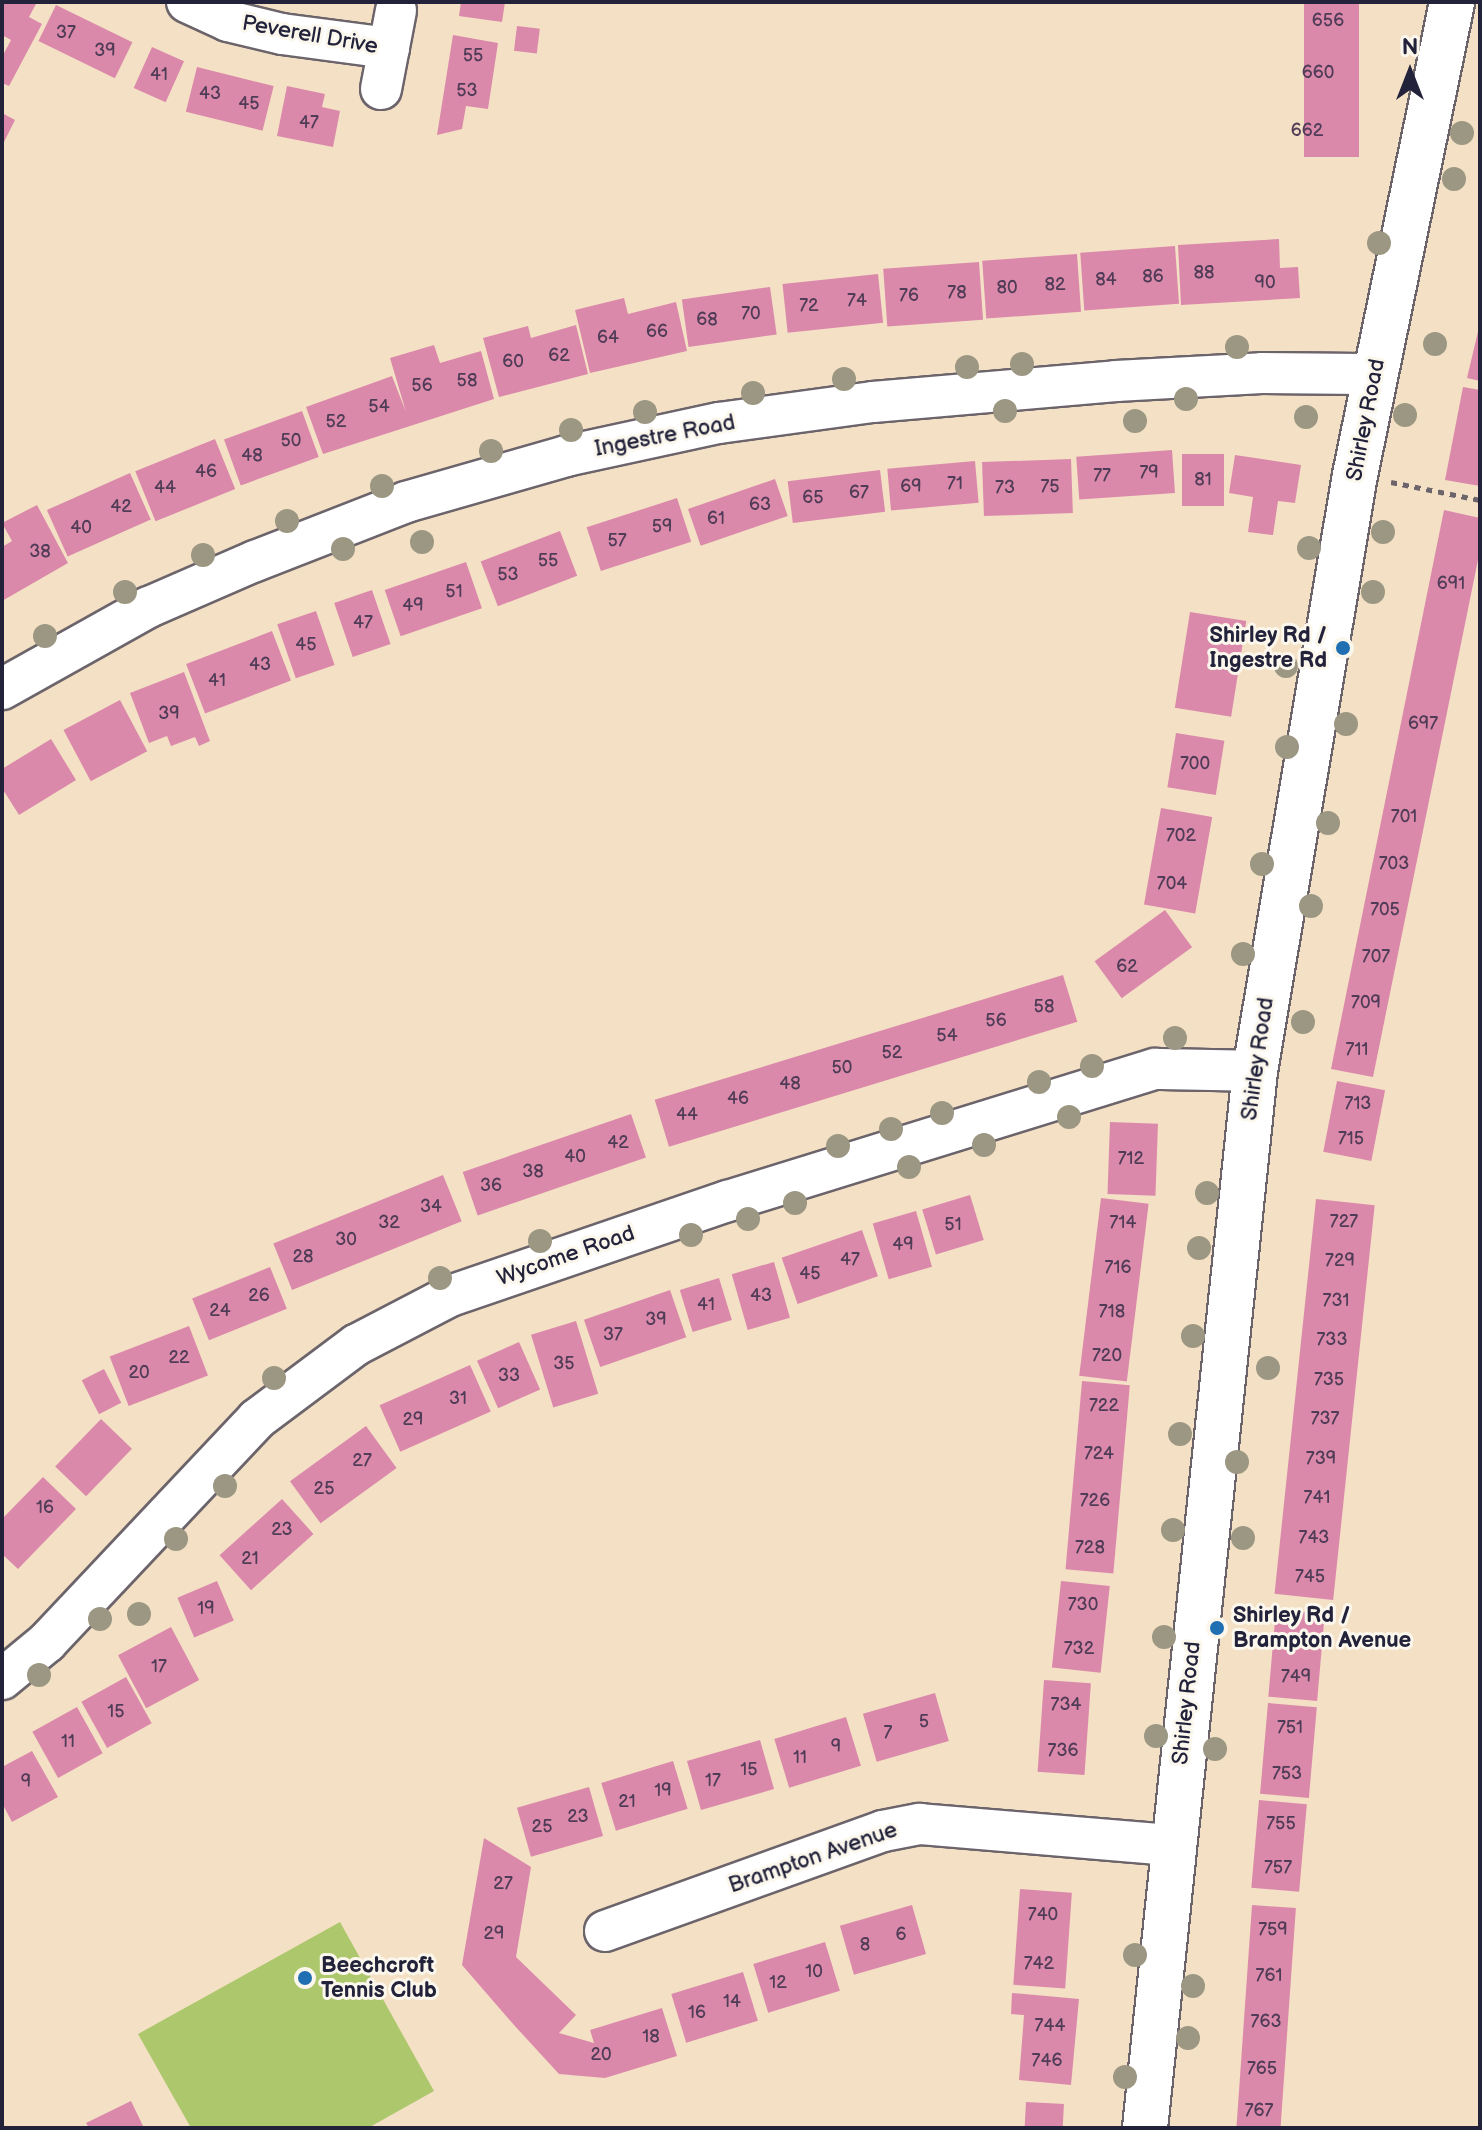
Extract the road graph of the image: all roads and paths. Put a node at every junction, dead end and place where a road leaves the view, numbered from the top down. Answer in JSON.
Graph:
{"nodes":[{"id":1,"x":187,"y":2,"type":"edge"},
{"id":2,"x":1452,"y":2,"type":"edge"},
{"id":3,"x":381,"y":89,"type":"dead end"},
{"id":4,"x":1375,"y":374,"type":"junction"},
{"id":5,"x":1355,"y":475,"type":"junction"},
{"id":6,"x":1480,"y":500,"type":"edge"},
{"id":7,"x":2,"y":689,"type":"edge"},
{"id":8,"x":1255,"y":1071,"type":"junction"},
{"id":9,"x":2,"y":1679,"type":"edge"},
{"id":10,"x":1171,"y":1845,"type":"junction"},
{"id":11,"x":605,"y":1931,"type":"dead end"},
{"id":12,"x":1145,"y":2128,"type":"edge"}],
"edges":[{"from":1,"to":3,"type":"street","name":"Peverell Drive"},
{"from":2,"to":4,"type":"street","name":"Shirley Road"},
{"from":4,"to":5,"type":"street","name":"Shirley Road"},
{"from":4,"to":7,"type":"street","name":"Ingestre Road"},
{"from":5,"to":6,"type":"path"},
{"from":5,"to":8,"type":"street","name":"Shirley Road"},
{"from":8,"to":9,"type":"street","name":"Wycome Road"},
{"from":8,"to":10,"type":"street","name":"Shirley Road"},
{"from":10,"to":11,"type":"street","name":"Brampton Avenue"},
{"from":10,"to":12,"type":"street","name":"Shirley Road"}]}
